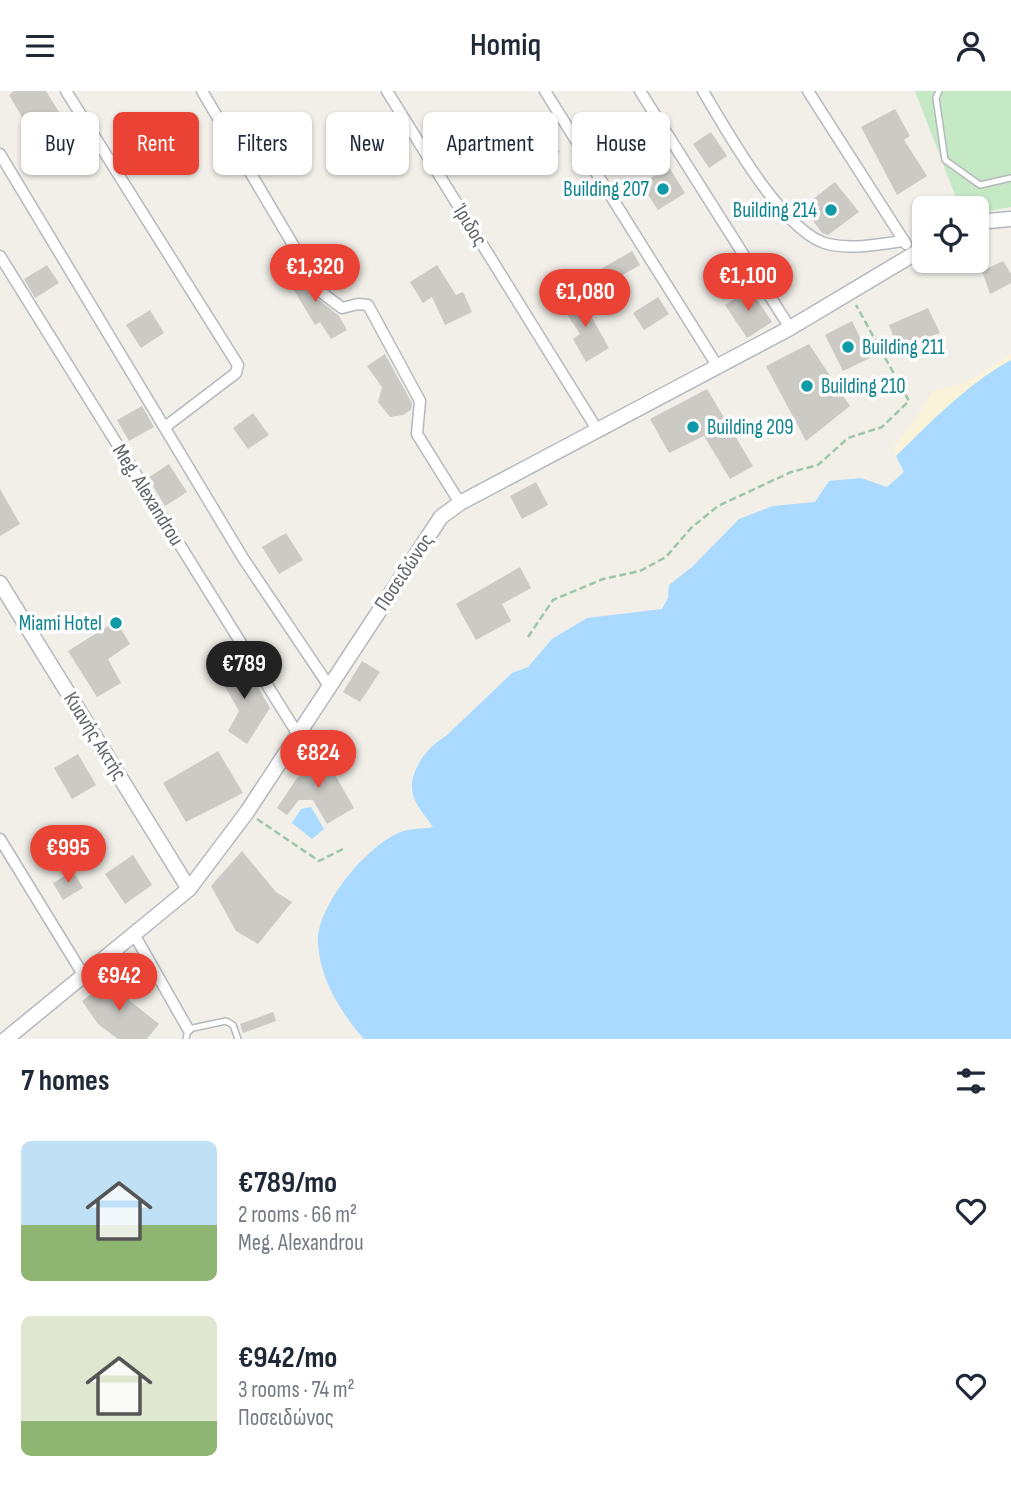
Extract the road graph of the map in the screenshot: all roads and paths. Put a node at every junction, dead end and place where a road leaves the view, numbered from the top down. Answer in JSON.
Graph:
{"nodes":[{"id":1,"x":66,"y":91,"type":"edge"},
{"id":2,"x":202,"y":91,"type":"edge"},
{"id":3,"x":387,"y":91,"type":"edge"},
{"id":4,"x":545,"y":91,"type":"edge"},
{"id":5,"x":640,"y":91,"type":"edge"},
{"id":6,"x":703,"y":91,"type":"edge"},
{"id":7,"x":808,"y":91,"type":"edge"},
{"id":8,"x":939,"y":91,"type":"edge"},
{"id":9,"x":0,"y":155,"type":"edge"},
{"id":10,"x":1011,"y":178,"type":"edge"},
{"id":11,"x":1011,"y":219,"type":"edge"},
{"id":12,"x":989,"y":221,"type":"edge"},
{"id":13,"x":904,"y":241,"type":"junction"},
{"id":14,"x":912,"y":247,"type":"edge"},
{"id":15,"x":0,"y":255,"type":"edge"},
{"id":16,"x":912,"y":256,"type":"edge"},
{"id":17,"x":849,"y":293,"type":"junction"},
{"id":18,"x":790,"y":328,"type":"junction"},
{"id":19,"x":718,"y":367,"type":"junction"},
{"id":20,"x":165,"y":427,"type":"junction"},
{"id":21,"x":598,"y":431,"type":"junction"},
{"id":22,"x":460,"y":503,"type":"junction"},
{"id":23,"x":0,"y":583,"type":"edge"},
{"id":24,"x":528,"y":637,"type":"dead end"},
{"id":25,"x":329,"y":686,"type":"junction"},
{"id":26,"x":297,"y":733,"type":"junction"},
{"id":27,"x":247,"y":812,"type":"junction"},
{"id":28,"x":0,"y":839,"type":"edge"},
{"id":29,"x":343,"y":849,"type":"dead end"},
{"id":30,"x":189,"y":889,"type":"junction"},
{"id":31,"x":135,"y":936,"type":"junction"},
{"id":32,"x":85,"y":976,"type":"junction"},
{"id":33,"x":187,"y":1034,"type":"edge"},
{"id":34,"x":6,"y":1039,"type":"edge"},
{"id":35,"x":238,"y":1039,"type":"edge"}],
"edges":[{"from":1,"to":20,"type":"street"},
{"from":2,"to":22,"type":"street"},
{"from":3,"to":21,"type":"street","name":"Ίριδος"},
{"from":4,"to":19,"type":"street"},
{"from":5,"to":18,"type":"street"},
{"from":6,"to":13,"type":"street"},
{"from":7,"to":13,"type":"street"},
{"from":8,"to":10,"type":"lane"},
{"from":9,"to":20,"type":"street"},
{"from":11,"to":12,"type":"street"},
{"from":13,"to":14,"type":"street"},
{"from":15,"to":26,"type":"street","name":"Meg. Alexandrou"},
{"from":16,"to":17,"type":"street","name":"Ποσειδώνος"},
{"from":17,"to":18,"type":"street","name":"Ποσειδώνος"},
{"from":17,"to":24,"type":"path"},
{"from":18,"to":19,"type":"street","name":"Ποσειδώνος"},
{"from":19,"to":21,"type":"street","name":"Ποσειδώνος"},
{"from":20,"to":25,"type":"street"},
{"from":21,"to":22,"type":"street","name":"Ποσειδώνος"},
{"from":22,"to":25,"type":"street","name":"Ποσειδώνος"},
{"from":23,"to":30,"type":"street","name":"Κυανής Ακτής"},
{"from":25,"to":26,"type":"street","name":"Ποσειδώνος"},
{"from":26,"to":27,"type":"street","name":"Ποσειδώνος"},
{"from":27,"to":29,"type":"path"},
{"from":27,"to":30,"type":"street","name":"Ποσειδώνος"},
{"from":28,"to":32,"type":"street"},
{"from":30,"to":31,"type":"street","name":"Ποσειδώνος"},
{"from":31,"to":32,"type":"street","name":"Ποσειδώνος"},
{"from":31,"to":33,"type":"street"},
{"from":32,"to":34,"type":"street","name":"Ποσειδώνος"},
{"from":33,"to":35,"type":"lane"}]}
